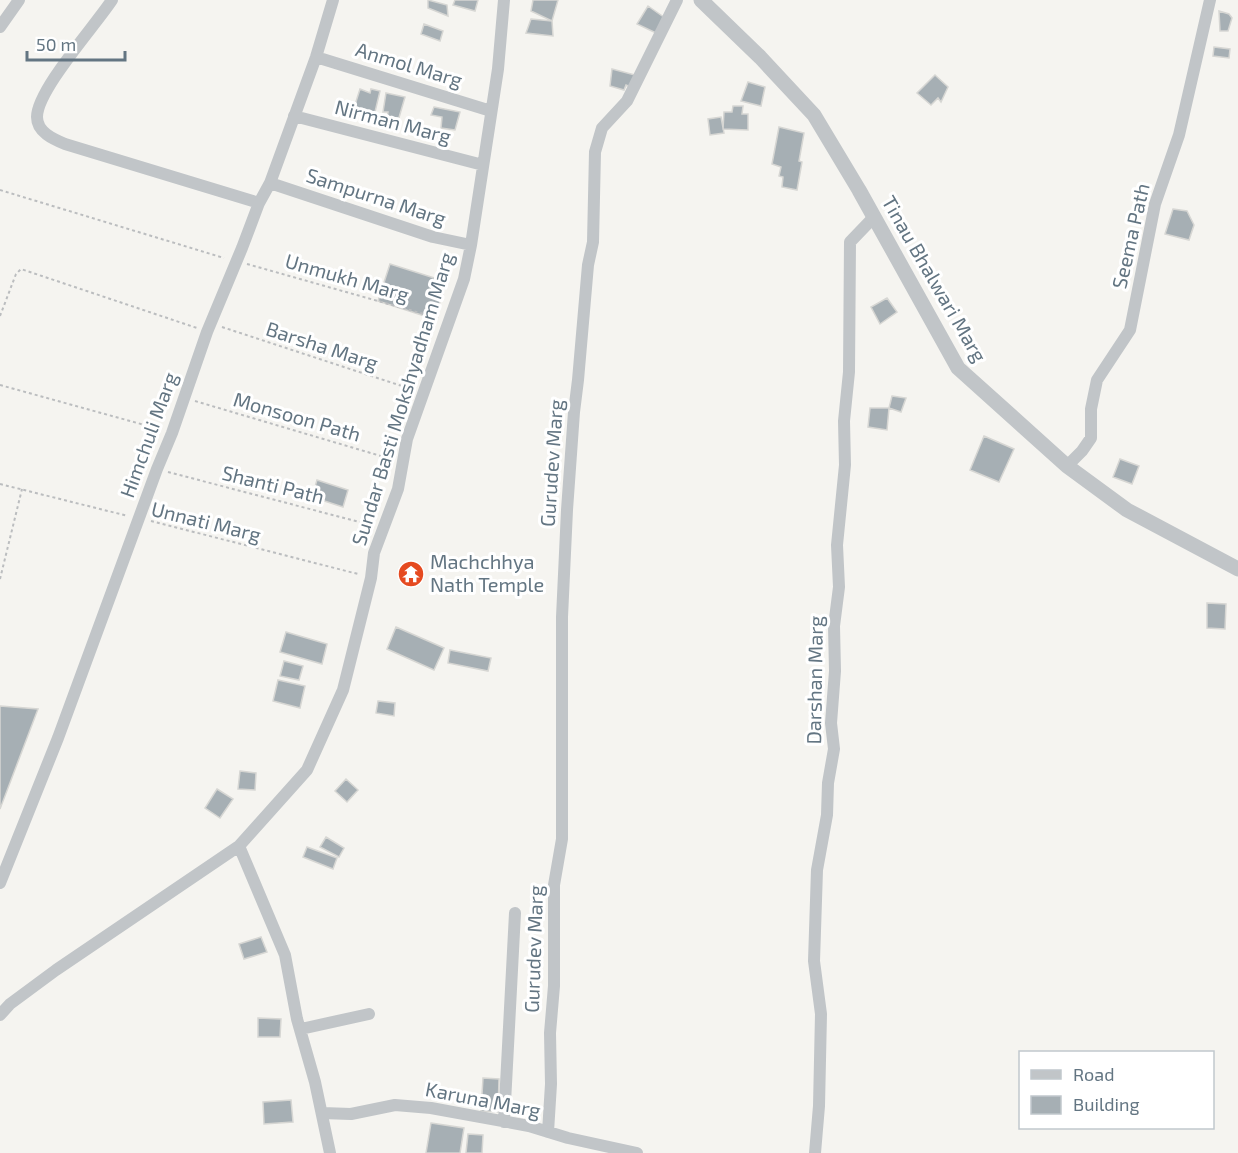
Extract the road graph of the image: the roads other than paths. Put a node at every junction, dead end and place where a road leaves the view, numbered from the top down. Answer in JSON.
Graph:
{"nodes":[{"id":1,"x":19,"y":0,"type":"edge"},
{"id":2,"x":112,"y":0,"type":"edge"},
{"id":3,"x":333,"y":0,"type":"edge"},
{"id":4,"x":504,"y":0,"type":"edge"},
{"id":5,"x":677,"y":0,"type":"edge"},
{"id":6,"x":701,"y":0,"type":"edge"},
{"id":7,"x":1210,"y":0,"type":"edge"},
{"id":8,"x":0,"y":27,"type":"edge"},
{"id":9,"x":316,"y":57,"type":"junction"},
{"id":10,"x":491,"y":111,"type":"junction"},
{"id":11,"x":294,"y":116,"type":"junction"},
{"id":12,"x":483,"y":165,"type":"junction"},
{"id":13,"x":270,"y":183,"type":"junction"},
{"id":14,"x":259,"y":203,"type":"junction"},
{"id":15,"x":874,"y":217,"type":"junction"},
{"id":16,"x":471,"y":245,"type":"junction"},
{"id":17,"x":1067,"y":466,"type":"junction"},
{"id":18,"x":1238,"y":569,"type":"edge"},
{"id":19,"x":239,"y":846,"type":"junction"},
{"id":20,"x":0,"y":883,"type":"edge"},
{"id":21,"x":515,"y":913,"type":"dead end"},
{"id":22,"x":5,"y":1001,"type":"edge"},
{"id":23,"x":369,"y":1014,"type":"dead end"},
{"id":24,"x":0,"y":1015,"type":"edge"},
{"id":25,"x":300,"y":1029,"type":"junction"},
{"id":26,"x":321,"y":1113,"type":"junction"},
{"id":27,"x":504,"y":1122,"type":"junction"},
{"id":28,"x":548,"y":1132,"type":"junction"},
{"id":29,"x":330,"y":1153,"type":"edge"},
{"id":30,"x":636,"y":1153,"type":"edge"},
{"id":31,"x":815,"y":1153,"type":"edge"}],
"edges":[{"from":1,"to":8,"type":"street"},
{"from":2,"to":14,"type":"street"},
{"from":3,"to":9,"type":"street","name":"Himchuli Marg"},
{"from":4,"to":10,"type":"street","name":"Sundar Basti Mokshyadham Marg"},
{"from":5,"to":28,"type":"street","name":"Gurudev Marg"},
{"from":6,"to":15,"type":"street","name":"Tinau Bhalwari Marg"},
{"from":7,"to":17,"type":"street","name":"Seema Path"},
{"from":9,"to":10,"type":"street","name":"Anmol Marg"},
{"from":9,"to":11,"type":"street","name":"Himchuli Marg"},
{"from":10,"to":12,"type":"street","name":"Sundar Basti Mokshyadham Marg"},
{"from":11,"to":12,"type":"street","name":"Nirman Marg"},
{"from":11,"to":13,"type":"street","name":"Himchuli Marg"},
{"from":12,"to":16,"type":"street","name":"Sundar Basti Mokshyadham Marg"},
{"from":13,"to":14,"type":"street","name":"Himchuli Marg"},
{"from":13,"to":16,"type":"street","name":"Sampurna Marg"},
{"from":14,"to":20,"type":"street","name":"Himchuli Marg"},
{"from":15,"to":17,"type":"street","name":"Tinau Bhalwari Marg"},
{"from":15,"to":31,"type":"street","name":"Darshan Marg"},
{"from":16,"to":19,"type":"street","name":"Sundar Basti Mokshyadham Marg"},
{"from":17,"to":18,"type":"street","name":"Tinau Bhalwari Marg"},
{"from":19,"to":22,"type":"street","name":"Sundar Basti Mokshyadham Marg"},
{"from":19,"to":25,"type":"street"},
{"from":21,"to":27,"type":"street"},
{"from":22,"to":24,"type":"street","name":"Sundar Basti Mokshyadham Marg"},
{"from":23,"to":25,"type":"street"},
{"from":25,"to":26,"type":"street"},
{"from":26,"to":27,"type":"street","name":"Karuna Marg"},
{"from":26,"to":29,"type":"street"},
{"from":27,"to":28,"type":"street","name":"Karuna Marg"},
{"from":28,"to":30,"type":"street","name":"Karuna Marg"}]}
